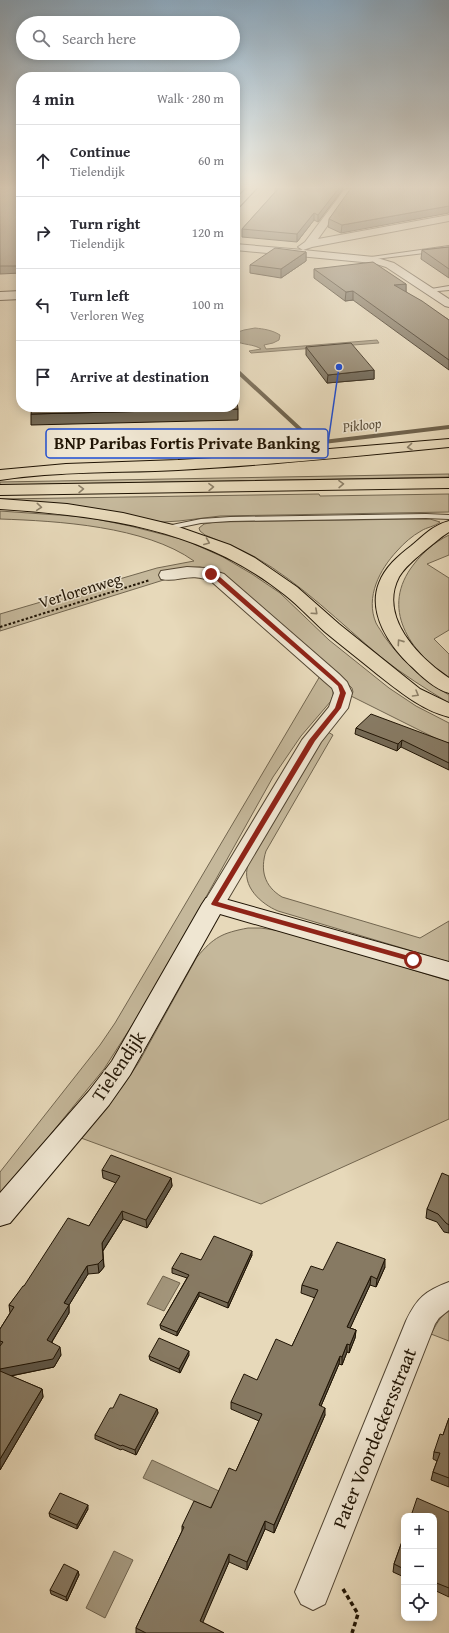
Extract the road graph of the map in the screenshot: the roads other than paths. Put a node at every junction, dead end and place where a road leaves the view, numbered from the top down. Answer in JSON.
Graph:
{"nodes":[{"id":1,"x":387,"y":264,"type":"edge"},
{"id":2,"x":449,"y":288,"type":"edge"},
{"id":3,"x":428,"y":290,"type":"junction"},
{"id":4,"x":0,"y":296,"type":"edge"},
{"id":5,"x":16,"y":296,"type":"edge"},
{"id":6,"x":449,"y":304,"type":"edge"},
{"id":7,"x":449,"y":442,"type":"edge"},
{"id":8,"x":449,"y":469,"type":"edge"},
{"id":9,"x":0,"y":476,"type":"edge"},
{"id":10,"x":449,"y":483,"type":"edge"},
{"id":11,"x":0,"y":490,"type":"edge"},
{"id":12,"x":0,"y":504,"type":"edge"},
{"id":13,"x":449,"y":517,"type":"edge"},
{"id":14,"x":449,"y":526,"type":"edge"},
{"id":15,"x":167,"y":528,"type":"junction"},
{"id":16,"x":167,"y":575,"type":"road end"},
{"id":17,"x":449,"y":686,"type":"edge"},
{"id":18,"x":449,"y":711,"type":"edge"},
{"id":19,"x":214,"y":904,"type":"junction"},
{"id":20,"x":449,"y":971,"type":"edge"},
{"id":21,"x":0,"y":1214,"type":"edge"},
{"id":22,"x":449,"y":1295,"type":"edge"},
{"id":23,"x":313,"y":1592,"type":"dead end"}],
"edges":[{"from":1,"to":3,"type":"street"},
{"from":2,"to":3,"type":"lane"},
{"from":3,"to":6,"type":"street"},
{"from":4,"to":5,"type":"street"},
{"from":7,"to":9,"type":"highway","one_way":true},
{"from":8,"to":9,"type":"highway"},
{"from":11,"to":10,"type":"highway","one_way":true},
{"from":12,"to":15,"type":"highway","one_way":true},
{"from":13,"to":15,"type":"lane"},
{"from":17,"to":14,"type":"highway","one_way":true},
{"from":15,"to":18,"type":"highway","one_way":true},
{"from":16,"to":19,"type":"street","name":"Tielendijk"},
{"from":19,"to":20,"type":"street"},
{"from":19,"to":21,"type":"street","name":"Tielendijk"},
{"from":22,"to":23,"type":"street","name":"Pater Voordeckersstraat"}]}
